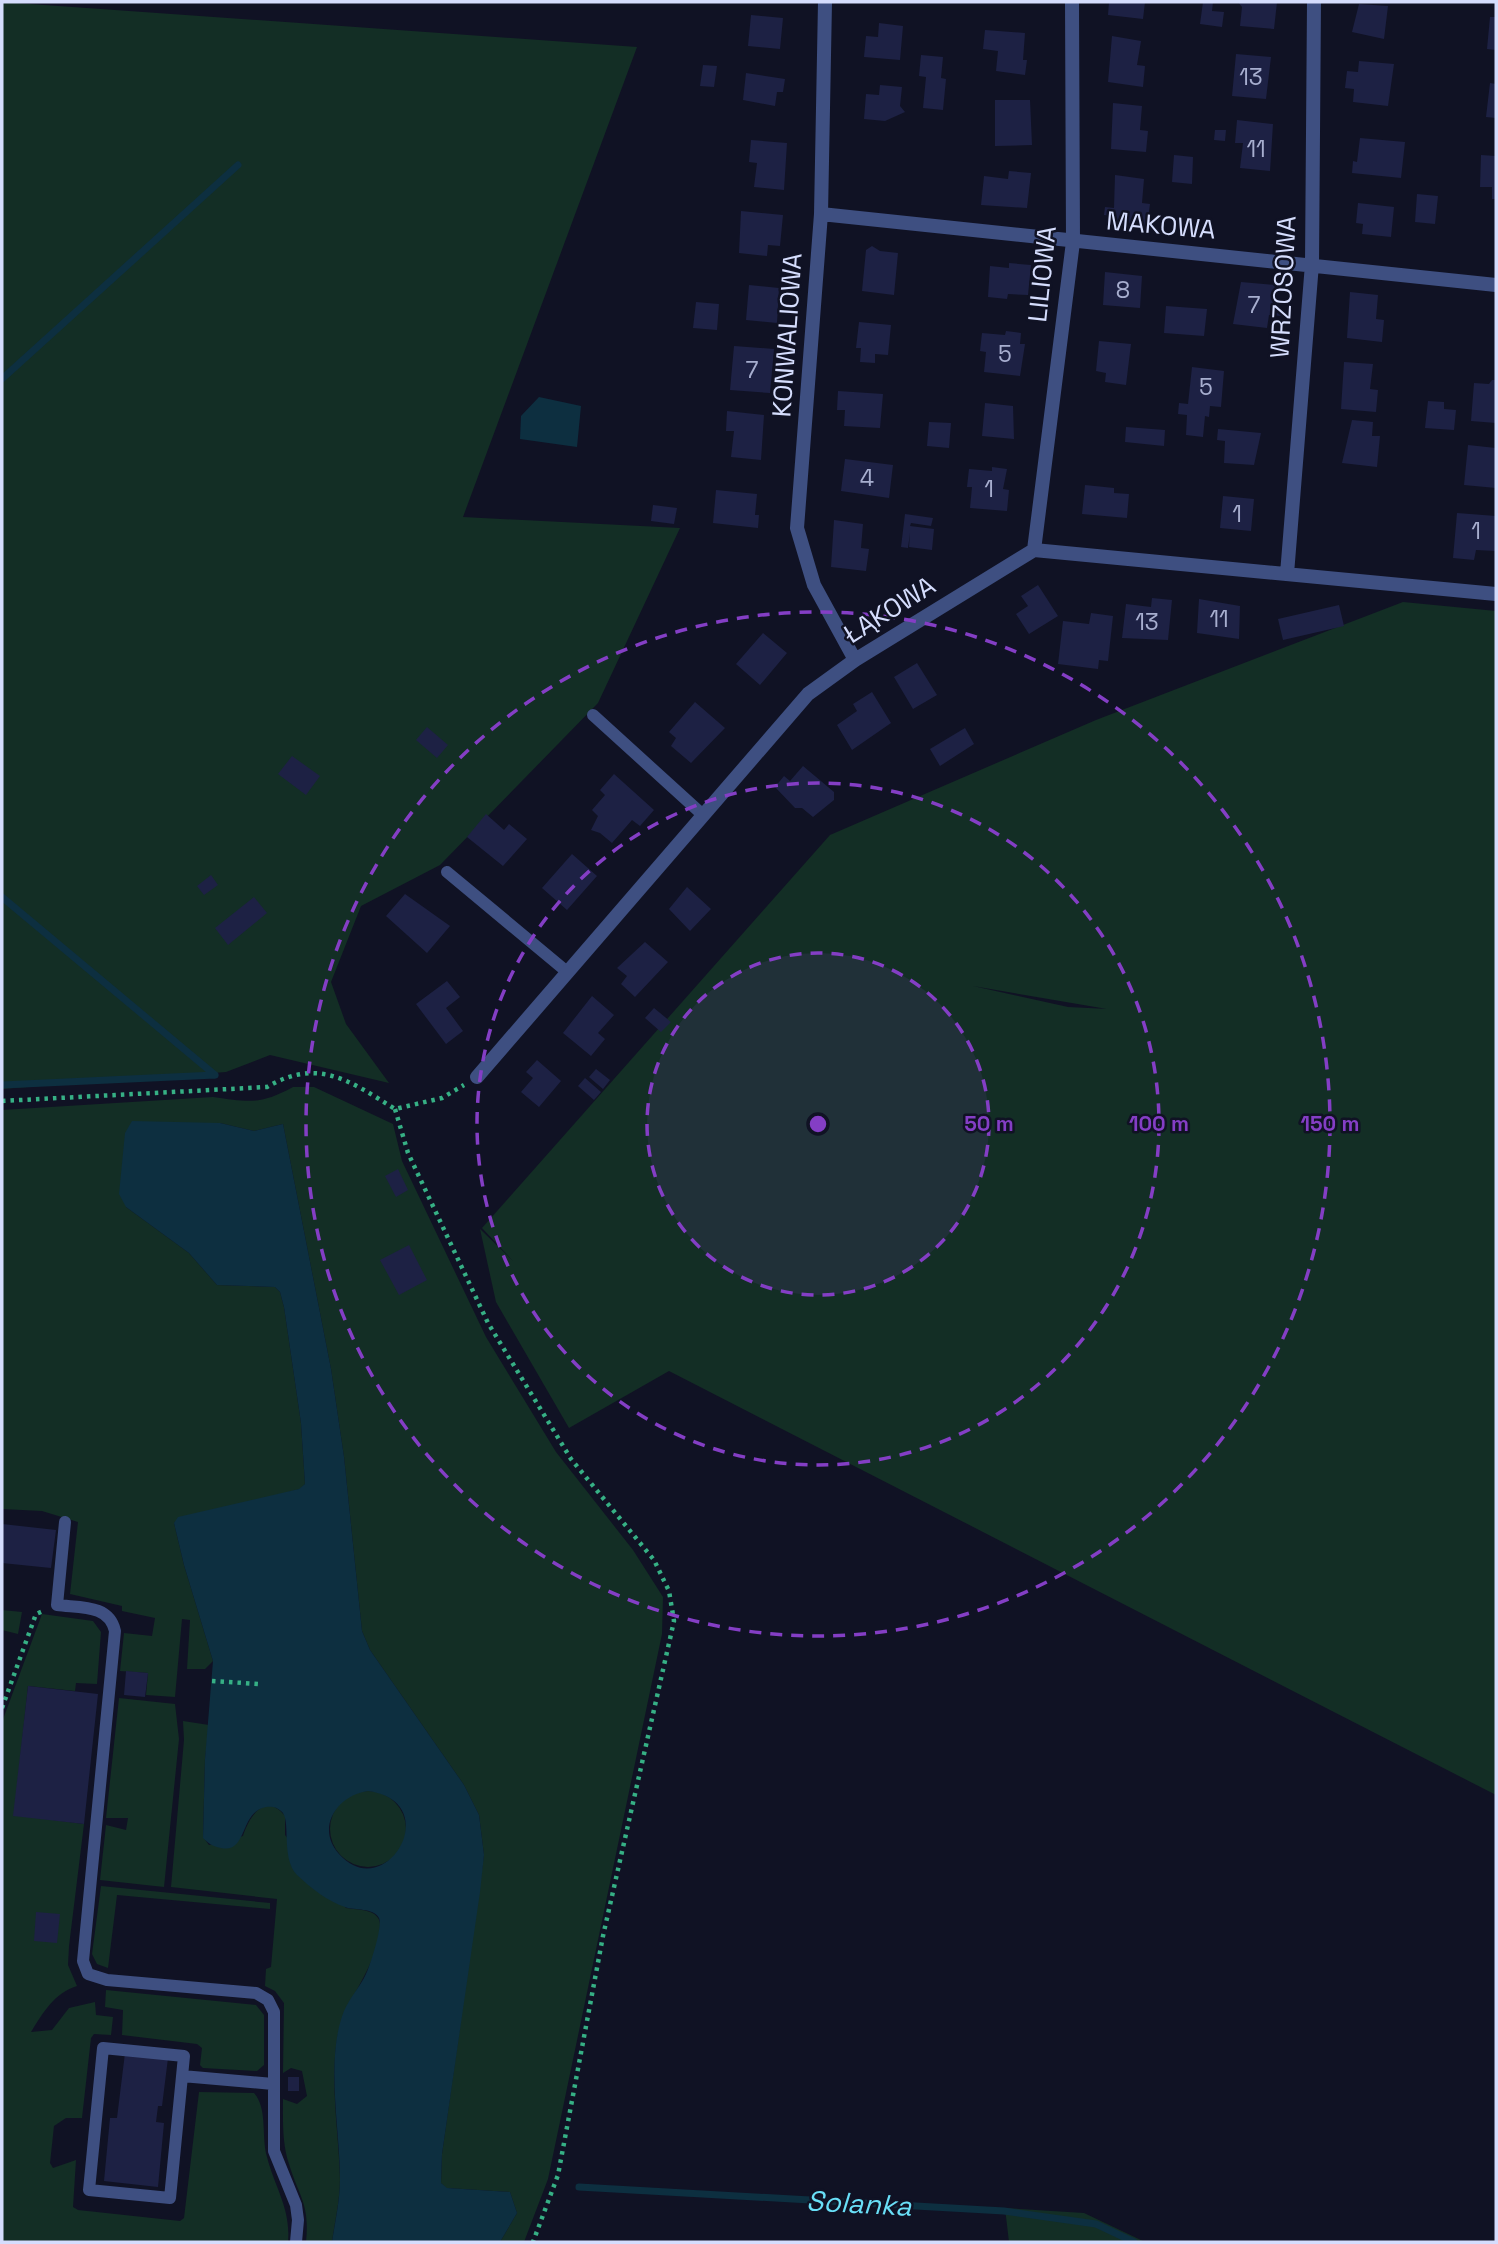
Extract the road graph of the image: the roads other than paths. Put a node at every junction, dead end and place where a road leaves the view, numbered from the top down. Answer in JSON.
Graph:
{"nodes":[{"id":1,"x":825,"y":2,"type":"edge"},
{"id":2,"x":1072,"y":2,"type":"edge"},
{"id":3,"x":1314,"y":2,"type":"edge"},
{"id":4,"x":821,"y":214,"type":"junction"},
{"id":5,"x":1073,"y":242,"type":"junction"},
{"id":6,"x":1312,"y":264,"type":"junction"},
{"id":7,"x":1496,"y":285,"type":"edge"},
{"id":8,"x":1034,"y":550,"type":"junction"},
{"id":9,"x":1287,"y":574,"type":"junction"},
{"id":10,"x":1496,"y":594,"type":"edge"},
{"id":11,"x":855,"y":660,"type":"junction"},
{"id":12,"x":593,"y":715,"type":"dead end"},
{"id":13,"x":703,"y":815,"type":"junction"},
{"id":14,"x":447,"y":872,"type":"dead end"},
{"id":15,"x":566,"y":971,"type":"junction"},
{"id":16,"x":477,"y":1077,"type":"road end"},
{"id":17,"x":65,"y":1522,"type":"dead end"},
{"id":18,"x":182,"y":2077,"type":"junction"},
{"id":19,"x":273,"y":2084,"type":"junction"},
{"id":20,"x":296,"y":2242,"type":"edge"}],
"edges":[{"from":1,"to":4,"type":"street","name":"KONWALIOWA"},
{"from":2,"to":5,"type":"street","name":"LILIOWA"},
{"from":3,"to":6,"type":"street","name":"WRZOSOWA"},
{"from":4,"to":5,"type":"street","name":"MAKOWA"},
{"from":4,"to":11,"type":"street","name":"KONWALIOWA"},
{"from":5,"to":6,"type":"street","name":"MAKOWA"},
{"from":5,"to":8,"type":"street","name":"LILIOWA"},
{"from":6,"to":7,"type":"street","name":"MAKOWA"},
{"from":6,"to":9,"type":"street","name":"WRZOSOWA"},
{"from":8,"to":9,"type":"street"},
{"from":8,"to":11,"type":"street","name":"ŁĄKOWA"},
{"from":9,"to":10,"type":"street"},
{"from":11,"to":13,"type":"street","name":"ŁĄKOWA"},
{"from":12,"to":13,"type":"lane"},
{"from":13,"to":15,"type":"street","name":"ŁĄKOWA"},
{"from":14,"to":15,"type":"lane"},
{"from":15,"to":16,"type":"street","name":"ŁĄKOWA"},
{"from":17,"to":19,"type":"lane"},
{"from":18,"to":18,"type":"lane"},
{"from":18,"to":19,"type":"lane"},
{"from":19,"to":20,"type":"lane"}]}
